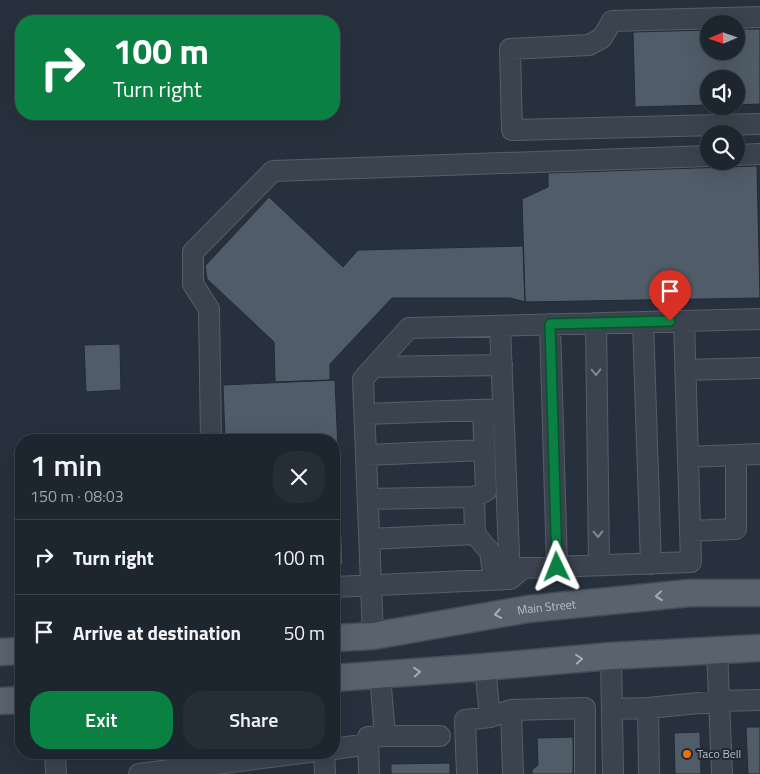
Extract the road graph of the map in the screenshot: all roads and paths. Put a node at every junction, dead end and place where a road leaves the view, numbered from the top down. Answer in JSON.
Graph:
{"nodes":[{"id":1,"x":760,"y":17,"type":"edge"},
{"id":2,"x":760,"y":124,"type":"edge"},
{"id":3,"x":760,"y":154,"type":"edge"},
{"id":4,"x":745,"y":155,"type":"edge"},
{"id":5,"x":700,"y":156,"type":"edge"},
{"id":6,"x":760,"y":319,"type":"edge"},
{"id":7,"x":684,"y":321,"type":"junction"},
{"id":8,"x":643,"y":322,"type":"junction"},
{"id":9,"x":596,"y":323,"type":"junction"},
{"id":10,"x":550,"y":324,"type":"junction"},
{"id":11,"x":500,"y":326,"type":"junction"},
{"id":12,"x":502,"y":365,"type":"junction"},
{"id":13,"x":374,"y":367,"type":"junction"},
{"id":14,"x":760,"y":368,"type":"edge"},
{"id":15,"x":685,"y":370,"type":"junction"},
{"id":16,"x":503,"y":409,"type":"junction"},
{"id":17,"x":483,"y":410,"type":"junction"},
{"id":18,"x":365,"y":414,"type":"junction"},
{"id":19,"x":211,"y":434,"type":"edge"},
{"id":20,"x":484,"y":450,"type":"junction"},
{"id":21,"x":760,"y":454,"type":"edge"},
{"id":22,"x":366,"y":455,"type":"junction"},
{"id":23,"x":736,"y":455,"type":"junction"},
{"id":24,"x":688,"y":457,"type":"junction"},
{"id":25,"x":506,"y":490,"type":"junction"},
{"id":26,"x":480,"y":494,"type":"junction"},
{"id":27,"x":368,"y":499,"type":"junction"},
{"id":28,"x":690,"y":531,"type":"junction"},
{"id":29,"x":475,"y":534,"type":"junction"},
{"id":30,"x":370,"y":539,"type":"junction"},
{"id":31,"x":691,"y":562,"type":"junction"},
{"id":32,"x":651,"y":564,"type":"junction"},
{"id":33,"x":599,"y":566,"type":"junction"},
{"id":34,"x":557,"y":567,"type":"junction"},
{"id":35,"x":502,"y":580,"type":"junction"},
{"id":36,"x":371,"y":586,"type":"junction"},
{"id":37,"x":340,"y":587,"type":"edge"},
{"id":38,"x":690,"y":593,"type":"junction"},
{"id":39,"x":760,"y":593,"type":"edge"},
{"id":40,"x":373,"y":636,"type":"junction"},
{"id":41,"x":340,"y":638,"type":"edge"},
{"id":42,"x":760,"y":648,"type":"edge"},
{"id":43,"x":718,"y":649,"type":"junction"},
{"id":44,"x":15,"y":651,"type":"edge"},
{"id":45,"x":0,"y":652,"type":"edge"},
{"id":46,"x":611,"y":656,"type":"junction"},
{"id":47,"x":485,"y":667,"type":"junction"},
{"id":48,"x":380,"y":675,"type":"junction"},
{"id":49,"x":340,"y":678,"type":"edge"},
{"id":50,"x":15,"y":700,"type":"edge"},
{"id":51,"x":760,"y":700,"type":"edge"},
{"id":52,"x":0,"y":701,"type":"edge"},
{"id":53,"x":719,"y":701,"type":"junction"},
{"id":54,"x":612,"y":706,"type":"junction"},
{"id":55,"x":585,"y":708,"type":"junction"},
{"id":56,"x":648,"y":708,"type":"junction"},
{"id":57,"x":511,"y":710,"type":"junction"},
{"id":58,"x":490,"y":717,"type":"junction"},
{"id":59,"x":440,"y":736,"type":"dead end"},
{"id":60,"x":376,"y":740,"type":"junction"},
{"id":61,"x":340,"y":748,"type":"edge"},
{"id":62,"x":55,"y":759,"type":"edge"},
{"id":63,"x":259,"y":759,"type":"edge"},
{"id":64,"x":324,"y":759,"type":"edge"},
{"id":65,"x":56,"y":774,"type":"edge"},
{"id":66,"x":139,"y":774,"type":"edge"},
{"id":67,"x":151,"y":774,"type":"edge"},
{"id":68,"x":325,"y":774,"type":"edge"},
{"id":69,"x":369,"y":774,"type":"edge"},
{"id":70,"x":467,"y":774,"type":"edge"},
{"id":71,"x":513,"y":774,"type":"edge"},
{"id":72,"x":585,"y":774,"type":"edge"},
{"id":73,"x":613,"y":774,"type":"edge"},
{"id":74,"x":649,"y":774,"type":"edge"},
{"id":75,"x":722,"y":774,"type":"edge"}],
"edges":[{"from":1,"to":2,"type":"lane"},
{"from":3,"to":4,"type":"lane"},
{"from":5,"to":19,"type":"lane"},
{"from":6,"to":7,"type":"lane"},
{"from":7,"to":8,"type":"lane"},
{"from":7,"to":15,"type":"lane"},
{"from":8,"to":9,"type":"lane"},
{"from":8,"to":32,"type":"lane"},
{"from":9,"to":10,"type":"lane"},
{"from":9,"to":33,"type":"lane","one_way":true},
{"from":10,"to":11,"type":"lane"},
{"from":10,"to":34,"type":"lane"},
{"from":11,"to":12,"type":"lane"},
{"from":11,"to":13,"type":"lane"},
{"from":12,"to":13,"type":"lane"},
{"from":12,"to":16,"type":"lane"},
{"from":13,"to":18,"type":"lane"},
{"from":14,"to":15,"type":"lane"},
{"from":15,"to":24,"type":"lane"},
{"from":16,"to":17,"type":"lane"},
{"from":16,"to":25,"type":"lane"},
{"from":17,"to":18,"type":"lane"},
{"from":17,"to":20,"type":"lane"},
{"from":18,"to":22,"type":"lane"},
{"from":20,"to":22,"type":"lane"},
{"from":20,"to":26,"type":"lane"},
{"from":21,"to":23,"type":"lane"},
{"from":22,"to":27,"type":"lane"},
{"from":23,"to":24,"type":"lane"},
{"from":23,"to":28,"type":"lane"},
{"from":24,"to":28,"type":"lane"},
{"from":25,"to":26,"type":"lane"},
{"from":25,"to":35,"type":"lane"},
{"from":26,"to":27,"type":"lane"},
{"from":26,"to":29,"type":"lane"},
{"from":27,"to":30,"type":"lane"},
{"from":28,"to":31,"type":"lane"},
{"from":29,"to":30,"type":"lane"},
{"from":29,"to":35,"type":"lane"},
{"from":30,"to":36,"type":"lane"},
{"from":31,"to":32,"type":"lane"},
{"from":31,"to":38,"type":"lane"},
{"from":32,"to":33,"type":"lane"},
{"from":33,"to":34,"type":"lane"},
{"from":34,"to":35,"type":"lane"},
{"from":35,"to":36,"type":"lane"},
{"from":36,"to":37,"type":"lane"},
{"from":36,"to":40,"type":"lane"},
{"from":38,"to":39,"type":"main road","name":"Main Street"},
{"from":38,"to":40,"type":"main road","name":"Main Street","one_way":true},
{"from":40,"to":41,"type":"main road","name":"Main Street"},
{"from":40,"to":48,"type":"main road"},
{"from":42,"to":43,"type":"main road"},
{"from":43,"to":46,"type":"main road"},
{"from":43,"to":53,"type":"lane"},
{"from":44,"to":45,"type":"main road"},
{"from":47,"to":46,"type":"main road","one_way":true},
{"from":46,"to":54,"type":"lane"},
{"from":48,"to":47,"type":"main road","one_way":true},
{"from":47,"to":58,"type":"lane"},
{"from":48,"to":49,"type":"main road"},
{"from":48,"to":60,"type":"lane"},
{"from":50,"to":52,"type":"main road"},
{"from":51,"to":53,"type":"lane"},
{"from":53,"to":56,"type":"lane"},
{"from":53,"to":75,"type":"lane"},
{"from":54,"to":55,"type":"lane"},
{"from":54,"to":56,"type":"lane"},
{"from":54,"to":73,"type":"lane"},
{"from":55,"to":57,"type":"lane"},
{"from":55,"to":72,"type":"lane"},
{"from":56,"to":74,"type":"lane"},
{"from":57,"to":58,"type":"lane"},
{"from":57,"to":71,"type":"lane"},
{"from":58,"to":70,"type":"lane"},
{"from":59,"to":60,"type":"lane"},
{"from":60,"to":61,"type":"lane"},
{"from":60,"to":69,"type":"lane"},
{"from":62,"to":65,"type":"lane"},
{"from":63,"to":67,"type":"lane"},
{"from":64,"to":68,"type":"lane"},
{"from":66,"to":67,"type":"lane"}]}
